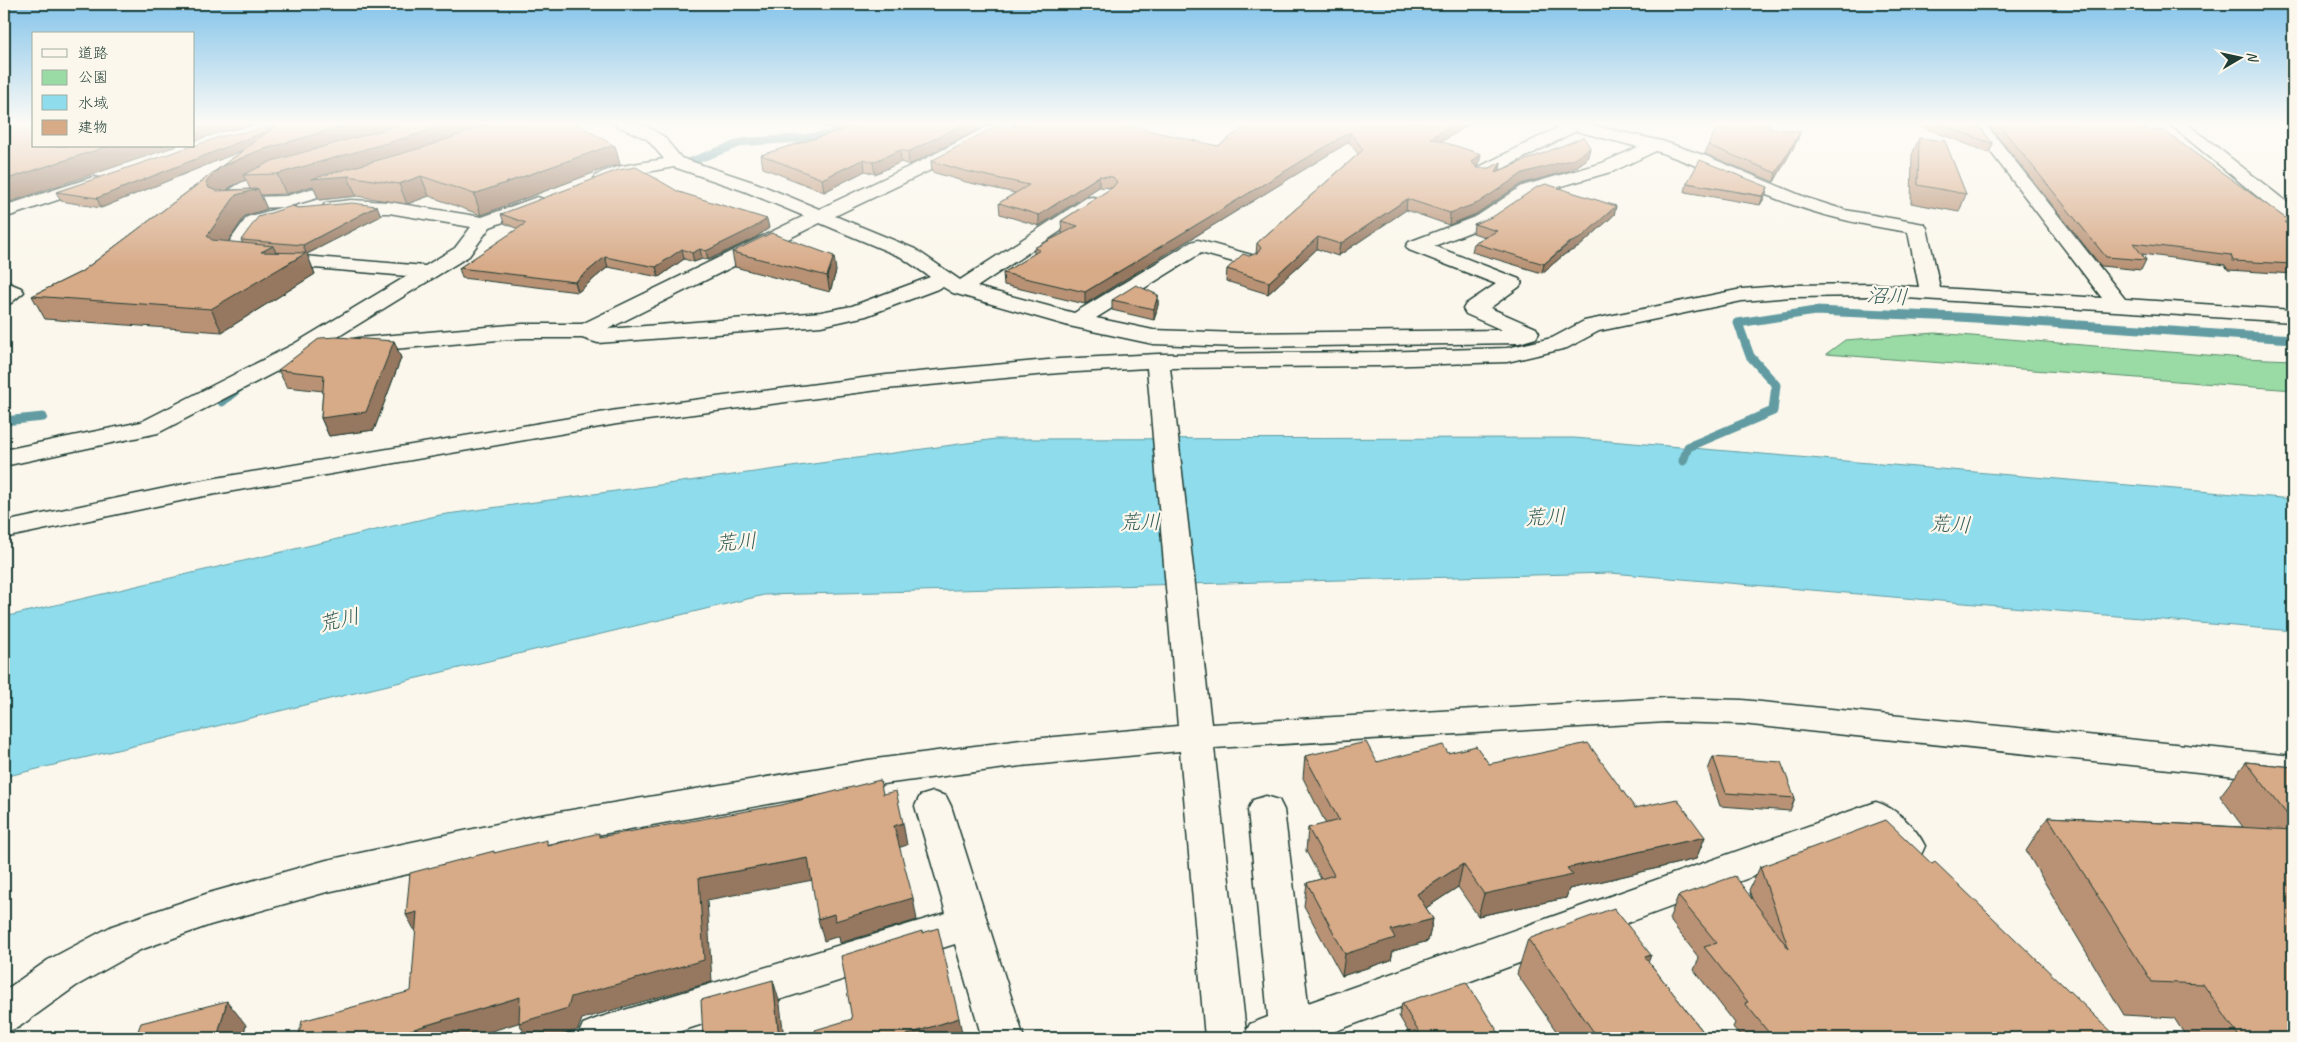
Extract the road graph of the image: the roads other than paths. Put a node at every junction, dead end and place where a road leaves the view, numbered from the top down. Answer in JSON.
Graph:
{"nodes":[{"id":1,"x":290,"y":171,"type":"edge"},
{"id":2,"x":638,"y":171,"type":"edge"},
{"id":3,"x":702,"y":171,"type":"edge"},
{"id":4,"x":915,"y":171,"type":"edge"},
{"id":5,"x":1484,"y":171,"type":"edge"},
{"id":6,"x":1595,"y":171,"type":"edge"},
{"id":7,"x":1726,"y":171,"type":"edge"},
{"id":8,"x":2014,"y":171,"type":"edge"},
{"id":9,"x":2236,"y":171,"type":"edge"},
{"id":10,"x":113,"y":175,"type":"edge"},
{"id":11,"x":370,"y":177,"type":"edge"},
{"id":12,"x":580,"y":187,"type":"edge"},
{"id":13,"x":1528,"y":190,"type":"junction"},
{"id":14,"x":1106,"y":193,"type":"edge"},
{"id":15,"x":554,"y":197,"type":"edge"},
{"id":16,"x":288,"y":206,"type":"junction"},
{"id":17,"x":4,"y":212,"type":"edge"},
{"id":18,"x":819,"y":216,"type":"junction"},
{"id":19,"x":2293,"y":216,"type":"edge"},
{"id":20,"x":482,"y":224,"type":"junction"},
{"id":21,"x":1248,"y":260,"type":"edge"},
{"id":22,"x":428,"y":272,"type":"junction"},
{"id":23,"x":953,"y":284,"type":"junction"},
{"id":24,"x":4,"y":287,"type":"edge"},
{"id":25,"x":1931,"y":293,"type":"junction"},
{"id":26,"x":4,"y":299,"type":"edge"},
{"id":27,"x":2119,"y":306,"type":"junction"},
{"id":28,"x":2293,"y":316,"type":"edge"},
{"id":29,"x":1077,"y":321,"type":"junction"},
{"id":30,"x":1592,"y":326,"type":"junction"},
{"id":31,"x":585,"y":331,"type":"junction"},
{"id":32,"x":1531,"y":335,"type":"junction"},
{"id":33,"x":303,"y":349,"type":"junction"},
{"id":34,"x":1159,"y":369,"type":"junction"},
{"id":35,"x":4,"y":458,"type":"edge"},
{"id":36,"x":4,"y":530,"type":"edge"},
{"id":37,"x":1196,"y":739,"type":"junction"},
{"id":38,"x":2293,"y":769,"type":"edge"},
{"id":39,"x":933,"y":806,"type":"dead end"},
{"id":40,"x":1266,"y":810,"type":"dead end"},
{"id":41,"x":1932,"y":870,"type":"edge"},
{"id":42,"x":968,"y":923,"type":"junction"},
{"id":43,"x":4,"y":1014,"type":"edge"},
{"id":44,"x":1282,"y":1035,"type":"edge"},
{"id":45,"x":598,"y":1038,"type":"edge"},
{"id":46,"x":1004,"y":1038,"type":"edge"},
{"id":47,"x":1226,"y":1038,"type":"edge"}],
"edges":[{"from":1,"to":16,"type":"street"},
{"from":2,"to":12,"type":"street"},
{"from":3,"to":18,"type":"street"},
{"from":4,"to":18,"type":"street"},
{"from":5,"to":13,"type":"street"},
{"from":6,"to":13,"type":"street"},
{"from":7,"to":25,"type":"street"},
{"from":8,"to":27,"type":"street"},
{"from":9,"to":19,"type":"street"},
{"from":10,"to":17,"type":"street"},
{"from":11,"to":16,"type":"street"},
{"from":13,"to":32,"type":"street"},
{"from":14,"to":23,"type":"street"},
{"from":15,"to":20,"type":"street"},
{"from":16,"to":20,"type":"street"},
{"from":16,"to":22,"type":"street"},
{"from":18,"to":23,"type":"street"},
{"from":18,"to":31,"type":"street"},
{"from":20,"to":22,"type":"street"},
{"from":21,"to":29,"type":"street"},
{"from":22,"to":33,"type":"street"},
{"from":23,"to":29,"type":"street"},
{"from":23,"to":31,"type":"street"},
{"from":24,"to":26,"type":"street"},
{"from":25,"to":27,"type":"street"},
{"from":25,"to":30,"type":"street"},
{"from":27,"to":28,"type":"street"},
{"from":29,"to":32,"type":"street"},
{"from":30,"to":32,"type":"street"},
{"from":30,"to":34,"type":"street"},
{"from":31,"to":33,"type":"street"},
{"from":33,"to":35,"type":"street"},
{"from":34,"to":36,"type":"street"},
{"from":34,"to":37,"type":"street"},
{"from":37,"to":38,"type":"street"},
{"from":37,"to":43,"type":"street"},
{"from":37,"to":47,"type":"street"},
{"from":39,"to":42,"type":"street"},
{"from":40,"to":44,"type":"street"},
{"from":41,"to":44,"type":"street"},
{"from":42,"to":45,"type":"street"},
{"from":42,"to":46,"type":"street"}]}
